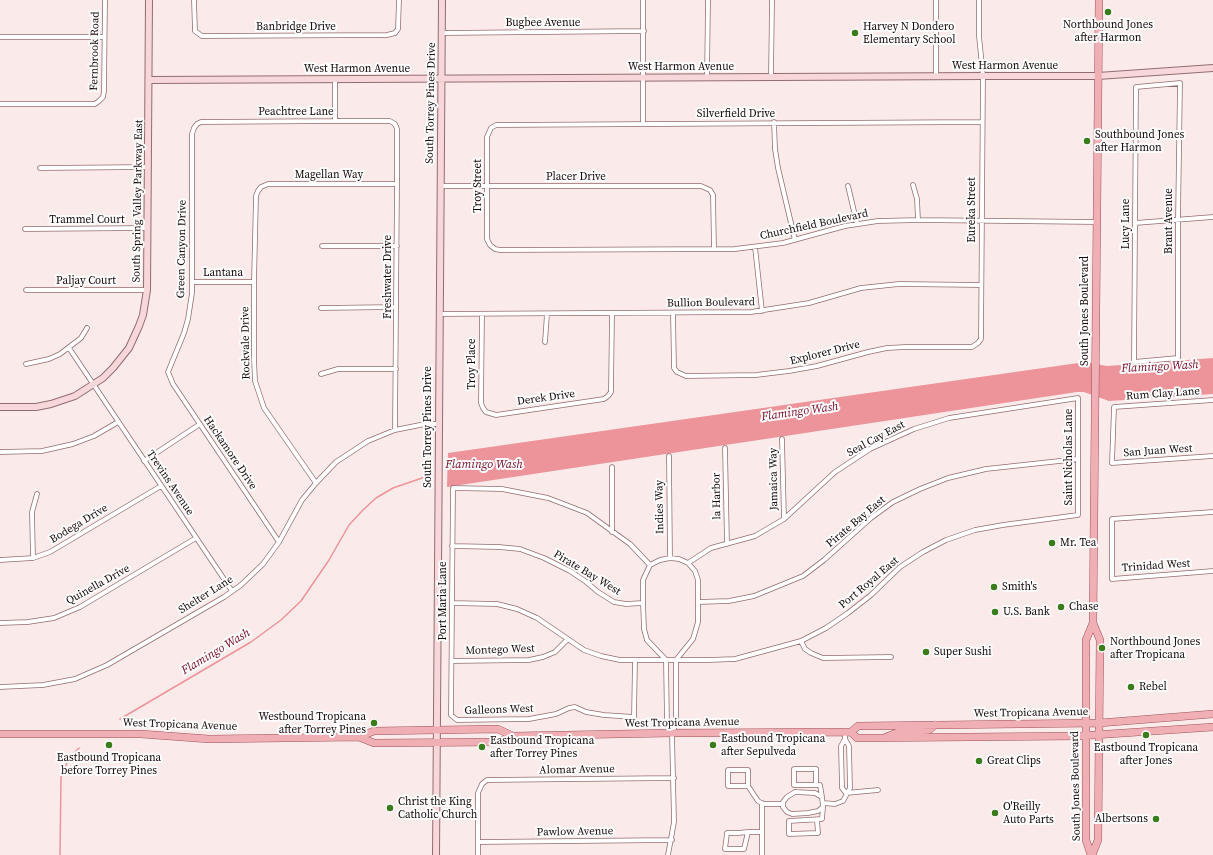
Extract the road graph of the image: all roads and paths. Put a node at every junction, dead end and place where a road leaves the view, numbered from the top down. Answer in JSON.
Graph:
{"nodes":[{"id":1,"x":105,"y":0,"type":"edge"},
{"id":2,"x":149,"y":0,"type":"edge"},
{"id":3,"x":194,"y":0,"type":"edge"},
{"id":4,"x":399,"y":0,"type":"edge"},
{"id":5,"x":442,"y":0,"type":"edge"},
{"id":6,"x":643,"y":0,"type":"edge"},
{"id":7,"x":708,"y":0,"type":"edge"},
{"id":8,"x":772,"y":0,"type":"edge"},
{"id":9,"x":936,"y":0,"type":"edge"},
{"id":10,"x":979,"y":0,"type":"edge"},
{"id":11,"x":1098,"y":0,"type":"edge"},
{"id":12,"x":644,"y":32,"type":"junction"},
{"id":13,"x":442,"y":33,"type":"junction"},
{"id":14,"x":0,"y":37,"type":"edge"},
{"id":15,"x":104,"y":37,"type":"junction"},
{"id":16,"x":1213,"y":68,"type":"edge"},
{"id":17,"x":936,"y":76,"type":"junction"},
{"id":18,"x":983,"y":76,"type":"junction"},
{"id":19,"x":1098,"y":76,"type":"junction"},
{"id":20,"x":643,"y":77,"type":"junction"},
{"id":21,"x":707,"y":77,"type":"junction"},
{"id":22,"x":771,"y":77,"type":"junction"},
{"id":23,"x":441,"y":78,"type":"junction"},
{"id":24,"x":335,"y":79,"type":"junction"},
{"id":25,"x":149,"y":80,"type":"junction"},
{"id":26,"x":1180,"y":83,"type":"joint"},
{"id":27,"x":0,"y":104,"type":"edge"},
{"id":28,"x":335,"y":121,"type":"junction"},
{"id":29,"x":774,"y":122,"type":"junction"},
{"id":30,"x":982,"y":122,"type":"junction"},
{"id":31,"x":643,"y":123,"type":"junction"},
{"id":32,"x":197,"y":124,"type":"joint"},
{"id":33,"x":395,"y":124,"type":"joint"},
{"id":34,"x":491,"y":128,"type":"joint"},
{"id":35,"x":148,"y":167,"type":"junction"},
{"id":36,"x":40,"y":168,"type":"dead end"},
{"id":37,"x":397,"y":184,"type":"junction"},
{"id":38,"x":913,"y":185,"type":"dead end"},
{"id":39,"x":440,"y":186,"type":"junction"},
{"id":40,"x":848,"y":186,"type":"dead end"},
{"id":41,"x":261,"y":187,"type":"joint"},
{"id":42,"x":487,"y":187,"type":"junction"},
{"id":43,"x":1213,"y":217,"type":"edge"},
{"id":44,"x":918,"y":220,"type":"junction"},
{"id":45,"x":981,"y":220,"type":"junction"},
{"id":46,"x":1178,"y":220,"type":"junction"},
{"id":47,"x":1097,"y":222,"type":"junction"},
{"id":48,"x":1135,"y":223,"type":"junction"},
{"id":49,"x":857,"y":224,"type":"junction"},
{"id":50,"x":148,"y":228,"type":"junction"},
{"id":51,"x":25,"y":229,"type":"dead end"},
{"id":52,"x":795,"y":240,"type":"junction"},
{"id":53,"x":490,"y":245,"type":"joint"},
{"id":54,"x":322,"y":246,"type":"dead end"},
{"id":55,"x":397,"y":246,"type":"junction"},
{"id":56,"x":754,"y":247,"type":"junction"},
{"id":57,"x":714,"y":249,"type":"junction"},
{"id":58,"x":192,"y":282,"type":"junction"},
{"id":59,"x":254,"y":282,"type":"junction"},
{"id":60,"x":981,"y":285,"type":"junction"},
{"id":61,"x":26,"y":290,"type":"dead end"},
{"id":62,"x":147,"y":290,"type":"junction"},
{"id":63,"x":396,"y":307,"type":"junction"},
{"id":64,"x":321,"y":308,"type":"dead end"},
{"id":65,"x":762,"y":311,"type":"junction"},
{"id":66,"x":612,"y":313,"type":"junction"},
{"id":67,"x":673,"y":313,"type":"junction"},
{"id":68,"x":439,"y":314,"type":"junction"},
{"id":69,"x":482,"y":314,"type":"junction"},
{"id":70,"x":547,"y":314,"type":"junction"},
{"id":71,"x":87,"y":328,"type":"dead end"},
{"id":72,"x":545,"y":342,"type":"dead end"},
{"id":73,"x":978,"y":343,"type":"joint"},
{"id":74,"x":69,"y":348,"type":"junction"},
{"id":75,"x":1134,"y":362,"type":"joint"},
{"id":76,"x":26,"y":364,"type":"dead end"},
{"id":77,"x":396,"y":369,"type":"junction"},
{"id":78,"x":168,"y":372,"type":"joint"},
{"id":79,"x":321,"y":374,"type":"dead end"},
{"id":80,"x":93,"y":385,"type":"junction"},
{"id":81,"x":1078,"y":398,"type":"joint"},
{"id":82,"x":1213,"y":400,"type":"edge"},
{"id":83,"x":1114,"y":406,"type":"joint"},
{"id":84,"x":0,"y":407,"type":"edge"},
{"id":85,"x":486,"y":412,"type":"joint"},
{"id":86,"x":118,"y":422,"type":"junction"},
{"id":87,"x":200,"y":424,"type":"junction"},
{"id":88,"x":439,"y":424,"type":"junction"},
{"id":89,"x":395,"y":430,"type":"junction"},
{"id":90,"x":782,"y":439,"type":"dead end"},
{"id":91,"x":725,"y":448,"type":"dead end"},
{"id":92,"x":0,"y":452,"type":"edge"},
{"id":93,"x":669,"y":456,"type":"dead end"},
{"id":94,"x":1213,"y":456,"type":"edge"},
{"id":95,"x":1078,"y":459,"type":"junction"},
{"id":96,"x":144,"y":461,"type":"junction"},
{"id":97,"x":612,"y":467,"type":"dead end"},
{"id":98,"x":316,"y":483,"type":"junction"},
{"id":99,"x":161,"y":486,"type":"junction"},
{"id":100,"x":37,"y":494,"type":"dead end"},
{"id":101,"x":1213,"y":512,"type":"edge"},
{"id":102,"x":1078,"y":515,"type":"joint"},
{"id":103,"x":784,"y":519,"type":"junction"},
{"id":104,"x":612,"y":532,"type":"junction"},
{"id":105,"x":196,"y":538,"type":"junction"},
{"id":106,"x":279,"y":542,"type":"junction"},
{"id":107,"x":727,"y":544,"type":"junction"},
{"id":108,"x":452,"y":546,"type":"junction"},
{"id":109,"x":33,"y":558,"type":"junction"},
{"id":110,"x":670,"y":558,"type":"junction"},
{"id":111,"x":0,"y":560,"type":"edge"},
{"id":112,"x":688,"y":563,"type":"junction"},
{"id":113,"x":650,"y":565,"type":"junction"},
{"id":114,"x":1213,"y":571,"type":"edge"},
{"id":115,"x":232,"y":591,"type":"junction"},
{"id":116,"x":642,"y":602,"type":"junction"},
{"id":117,"x":698,"y":602,"type":"junction"},
{"id":118,"x":452,"y":603,"type":"junction"},
{"id":119,"x":0,"y":622,"type":"edge"},
{"id":120,"x":1093,"y":623,"type":"junction"},
{"id":121,"x":567,"y":640,"type":"junction"},
{"id":122,"x":801,"y":641,"type":"junction"},
{"id":123,"x":891,"y":657,"type":"dead end"},
{"id":124,"x":635,"y":660,"type":"junction"},
{"id":125,"x":666,"y":660,"type":"junction"},
{"id":126,"x":673,"y":660,"type":"junction"},
{"id":127,"x":452,"y":661,"type":"junction"},
{"id":128,"x":0,"y":687,"type":"edge"},
{"id":129,"x":1213,"y":714,"type":"edge"},
{"id":130,"x":451,"y":715,"type":"joint"},
{"id":131,"x":1086,"y":723,"type":"junction"},
{"id":132,"x":1099,"y":723,"type":"junction"},
{"id":133,"x":935,"y":725,"type":"junction"},
{"id":134,"x":1213,"y":727,"type":"edge"},
{"id":135,"x":436,"y":730,"type":"junction"},
{"id":136,"x":672,"y":733,"type":"junction"},
{"id":137,"x":0,"y":734,"type":"edge"},
{"id":138,"x":847,"y":734,"type":"junction"},
{"id":139,"x":1098,"y":735,"type":"junction"},
{"id":140,"x":513,"y":736,"type":"junction"},
{"id":141,"x":1086,"y":736,"type":"junction"},
{"id":142,"x":359,"y":737,"type":"junction"},
{"id":143,"x":884,"y":738,"type":"junction"},
{"id":144,"x":436,"y":743,"type":"junction"},
{"id":145,"x":674,"y":778,"type":"junction"},
{"id":146,"x":816,"y":784,"type":"junction"},
{"id":147,"x":748,"y":786,"type":"junction"},
{"id":148,"x":878,"y":790,"type":"dead end"},
{"id":149,"x":846,"y":793,"type":"junction"},
{"id":150,"x":822,"y":797,"type":"junction"},
{"id":151,"x":762,"y":803,"type":"junction"},
{"id":152,"x":783,"y":804,"type":"junction"},
{"id":153,"x":823,"y":805,"type":"junction"},
{"id":154,"x":817,"y":820,"type":"junction"},
{"id":155,"x":748,"y":832,"type":"junction"},
{"id":156,"x":762,"y":832,"type":"junction"},
{"id":157,"x":672,"y":840,"type":"junction"},
{"id":158,"x":478,"y":842,"type":"junction"},
{"id":159,"x":436,"y":855,"type":"edge"},
{"id":160,"x":478,"y":855,"type":"edge"},
{"id":161,"x":668,"y":855,"type":"edge"},
{"id":162,"x":762,"y":855,"type":"edge"},
{"id":163,"x":1091,"y":855,"type":"edge"}],
"edges":[{"from":1,"to":15,"type":"street","name":"Fernbrook Road"},
{"from":2,"to":25,"type":"main road","name":"South Spring Valley Parkway East"},
{"from":3,"to":4,"type":"street","name":"Banbridge Drive"},
{"from":5,"to":13,"type":"main road","name":"South Torrey Pines Drive"},
{"from":6,"to":12,"type":"street"},
{"from":7,"to":21,"type":"street"},
{"from":8,"to":22,"type":"street"},
{"from":9,"to":17,"type":"street"},
{"from":10,"to":18,"type":"street","name":"Eureka Street"},
{"from":11,"to":19,"type":"main road","name":"South Jones Boulevard"},
{"from":12,"to":13,"type":"street","name":"Bugbee Avenue"},
{"from":12,"to":20,"type":"street"},
{"from":13,"to":23,"type":"main road","name":"South Torrey Pines Drive"},
{"from":14,"to":15,"type":"street"},
{"from":15,"to":27,"type":"street","name":"Fernbrook Road"},
{"from":16,"to":19,"type":"main road","name":"West Harmon Avenue"},
{"from":17,"to":18,"type":"main road","name":"West Harmon Avenue"},
{"from":17,"to":22,"type":"main road","name":"West Harmon Avenue"},
{"from":18,"to":19,"type":"main road","name":"West Harmon Avenue"},
{"from":18,"to":30,"type":"street","name":"Eureka Street"},
{"from":19,"to":47,"type":"main road","name":"South Jones Boulevard"},
{"from":20,"to":21,"type":"main road","name":"West Harmon Avenue"},
{"from":20,"to":23,"type":"main road","name":"West Harmon Avenue"},
{"from":20,"to":31,"type":"street"},
{"from":21,"to":22,"type":"main road","name":"West Harmon Avenue"},
{"from":23,"to":24,"type":"main road","name":"West Harmon Avenue"},
{"from":23,"to":39,"type":"main road","name":"South Torrey Pines Drive"},
{"from":24,"to":25,"type":"main road","name":"West Harmon Avenue"},
{"from":24,"to":28,"type":"street"},
{"from":25,"to":35,"type":"main road","name":"South Spring Valley Parkway East"},
{"from":26,"to":46,"type":"street","name":"Brant Avenue"},
{"from":26,"to":48,"type":"street","name":"Lucy Lane"},
{"from":28,"to":32,"type":"street","name":"Peachtree Lane"},
{"from":28,"to":33,"type":"street","name":"Peachtree Lane"},
{"from":29,"to":30,"type":"street","name":"Silverfield Drive"},
{"from":29,"to":31,"type":"street","name":"Silverfield Drive"},
{"from":29,"to":52,"type":"street"},
{"from":30,"to":45,"type":"street","name":"Eureka Street"},
{"from":31,"to":34,"type":"street","name":"Silverfield Drive"},
{"from":32,"to":58,"type":"street","name":"Green Canyon Drive"},
{"from":33,"to":37,"type":"street","name":"Freshwater Drive"},
{"from":34,"to":42,"type":"street","name":"Troy Street"},
{"from":35,"to":36,"type":"street"},
{"from":35,"to":50,"type":"main road","name":"South Spring Valley Parkway East"},
{"from":37,"to":41,"type":"street","name":"Magellan Way"},
{"from":37,"to":55,"type":"street","name":"Freshwater Drive"},
{"from":38,"to":44,"type":"street"},
{"from":39,"to":42,"type":"street","name":"Placer Drive"},
{"from":39,"to":68,"type":"main road","name":"South Torrey Pines Drive"},
{"from":40,"to":49,"type":"street"},
{"from":41,"to":59,"type":"street","name":"Rockvale Drive"},
{"from":42,"to":53,"type":"street","name":"Troy Street"},
{"from":42,"to":57,"type":"street","name":"Placer Drive"},
{"from":43,"to":46,"type":"street"},
{"from":44,"to":45,"type":"street","name":"Churchfield Boulevard"},
{"from":44,"to":49,"type":"street","name":"Churchfield Boulevard"},
{"from":45,"to":47,"type":"street","name":"Churchfield Boulevard"},
{"from":45,"to":60,"type":"street","name":"Eureka Street"},
{"from":46,"to":48,"type":"street"},
{"from":46,"to":75,"type":"street","name":"Brant Avenue"},
{"from":47,"to":120,"type":"main road","name":"South Jones Boulevard"},
{"from":48,"to":75,"type":"street","name":"Lucy Lane"},
{"from":49,"to":52,"type":"street","name":"Churchfield Boulevard"},
{"from":50,"to":51,"type":"street","name":"Trammel Court"},
{"from":50,"to":62,"type":"main road","name":"South Spring Valley Parkway East"},
{"from":52,"to":56,"type":"street","name":"Churchfield Boulevard"},
{"from":53,"to":57,"type":"street","name":"Churchfield Boulevard"},
{"from":54,"to":55,"type":"street"},
{"from":55,"to":63,"type":"street","name":"Freshwater Drive"},
{"from":56,"to":57,"type":"street","name":"Churchfield Boulevard"},
{"from":56,"to":65,"type":"street"},
{"from":58,"to":59,"type":"street","name":"Lantana"},
{"from":58,"to":78,"type":"street","name":"Green Canyon Drive"},
{"from":59,"to":98,"type":"street","name":"Rockvale Drive"},
{"from":60,"to":65,"type":"street","name":"Bullion Boulevard"},
{"from":60,"to":73,"type":"street","name":"Eureka Street"},
{"from":61,"to":62,"type":"street","name":"Paljay Court"},
{"from":62,"to":80,"type":"main road","name":"South Spring Valley Parkway East"},
{"from":63,"to":64,"type":"street"},
{"from":63,"to":77,"type":"street","name":"Freshwater Drive"},
{"from":65,"to":67,"type":"street","name":"Bullion Boulevard"},
{"from":66,"to":67,"type":"street","name":"Bullion Boulevard"},
{"from":66,"to":70,"type":"street","name":"Bullion Boulevard"},
{"from":66,"to":85,"type":"street","name":"Derek Drive"},
{"from":67,"to":73,"type":"street","name":"Explorer Drive"},
{"from":68,"to":69,"type":"street","name":"Bullion Boulevard"},
{"from":68,"to":88,"type":"main road","name":"South Torrey Pines Drive"},
{"from":69,"to":70,"type":"street","name":"Bullion Boulevard"},
{"from":69,"to":85,"type":"street","name":"Troy Place"},
{"from":70,"to":72,"type":"street"},
{"from":71,"to":74,"type":"street"},
{"from":74,"to":76,"type":"street"},
{"from":74,"to":80,"type":"street","name":"Trevins Avenue"},
{"from":77,"to":79,"type":"street"},
{"from":77,"to":89,"type":"street","name":"Freshwater Drive"},
{"from":78,"to":87,"type":"street","name":"Hackamore Drive"},
{"from":80,"to":84,"type":"main road","name":"South Spring Valley Parkway East"},
{"from":80,"to":86,"type":"street","name":"Trevins Avenue"},
{"from":81,"to":95,"type":"street","name":"Saint Nicholas Lane"},
{"from":81,"to":103,"type":"street","name":"Seal Cay East"},
{"from":82,"to":83,"type":"street","name":"Rum Clay Lane"},
{"from":83,"to":94,"type":"street","name":"San Juan West"},
{"from":86,"to":92,"type":"street"},
{"from":86,"to":96,"type":"street","name":"Trevins Avenue"},
{"from":87,"to":96,"type":"street"},
{"from":87,"to":106,"type":"street","name":"Hackamore Drive"},
{"from":88,"to":89,"type":"street","name":"Shelter Lane"},
{"from":88,"to":135,"type":"main road","name":"South Torrey Pines Drive"},
{"from":89,"to":98,"type":"street","name":"Shelter Lane"},
{"from":90,"to":103,"type":"street","name":"Jamaica Way"},
{"from":91,"to":107,"type":"street","name":"la Harbor"},
{"from":93,"to":110,"type":"street","name":"Indies Way"},
{"from":95,"to":102,"type":"street","name":"Saint Nicholas Lane"},
{"from":95,"to":117,"type":"street","name":"Pirate Bay East"},
{"from":96,"to":99,"type":"street","name":"Trevins Avenue"},
{"from":97,"to":104,"type":"street"},
{"from":98,"to":106,"type":"street","name":"Shelter Lane"},
{"from":99,"to":105,"type":"street","name":"Trevins Avenue"},
{"from":99,"to":109,"type":"street","name":"Bodega Drive"},
{"from":100,"to":109,"type":"street"},
{"from":101,"to":114,"type":"street","name":"Trinidad West"},
{"from":102,"to":122,"type":"street","name":"Port Royal East"},
{"from":103,"to":107,"type":"street","name":"Seal Cay East"},
{"from":104,"to":108,"type":"street","name":"Port Maria Lane"},
{"from":104,"to":113,"type":"street"},
{"from":105,"to":115,"type":"street","name":"Trevins Avenue"},
{"from":105,"to":119,"type":"street","name":"Quinella Drive"},
{"from":106,"to":115,"type":"street","name":"Shelter Lane"},
{"from":107,"to":112,"type":"street","name":"Seal Cay East"},
{"from":108,"to":116,"type":"street","name":"Pirate Bay West"},
{"from":108,"to":118,"type":"street","name":"Port Maria Lane"},
{"from":109,"to":111,"type":"street","name":"Bodega Drive"},
{"from":110,"to":112,"type":"street"},
{"from":110,"to":113,"type":"street"},
{"from":112,"to":117,"type":"street"},
{"from":113,"to":116,"type":"street"},
{"from":115,"to":128,"type":"street","name":"Shelter Lane"},
{"from":116,"to":125,"type":"street"},
{"from":117,"to":126,"type":"street"},
{"from":118,"to":121,"type":"street"},
{"from":118,"to":127,"type":"street","name":"Port Maria Lane"},
{"from":120,"to":131,"type":"main road","name":"South Jones Boulevard"},
{"from":120,"to":132,"type":"main road","name":"South Jones Boulevard"},
{"from":121,"to":124,"type":"street"},
{"from":121,"to":127,"type":"street","name":"Montego West"},
{"from":122,"to":123,"type":"street"},
{"from":122,"to":126,"type":"street","name":"Port Royal East"},
{"from":124,"to":125,"type":"street"},
{"from":124,"to":130,"type":"street","name":"Galleons West"},
{"from":125,"to":126,"type":"street"},
{"from":125,"to":136,"type":"street"},
{"from":126,"to":136,"type":"street"},
{"from":127,"to":130,"type":"street","name":"Port Maria Lane"},
{"from":129,"to":132,"type":"main road","name":"West Tropicana Avenue"},
{"from":131,"to":132,"type":"main road","name":"West Tropicana Avenue"},
{"from":131,"to":133,"type":"main road","name":"West Tropicana Avenue"},
{"from":131,"to":141,"type":"main road","name":"South Jones Boulevard"},
{"from":132,"to":139,"type":"main road","name":"South Jones Boulevard"},
{"from":133,"to":138,"type":"main road","name":"West Tropicana Avenue"},
{"from":133,"to":143,"type":"main road"},
{"from":134,"to":139,"type":"main road","name":"West Tropicana Avenue"},
{"from":135,"to":140,"type":"main road","name":"West Tropicana Avenue"},
{"from":135,"to":142,"type":"main road","name":"West Tropicana Avenue"},
{"from":135,"to":144,"type":"main road","name":"South Torrey Pines Drive"},
{"from":136,"to":138,"type":"main road","name":"West Tropicana Avenue"},
{"from":136,"to":140,"type":"main road","name":"West Tropicana Avenue"},
{"from":136,"to":145,"type":"street"},
{"from":137,"to":142,"type":"main road","name":"West Tropicana Avenue"},
{"from":138,"to":143,"type":"main road","name":"West Tropicana Avenue"},
{"from":138,"to":149,"type":"street"},
{"from":138,"to":149,"type":"street"},
{"from":139,"to":141,"type":"main road","name":"West Tropicana Avenue"},
{"from":139,"to":163,"type":"main road","name":"South Jones Boulevard"},
{"from":140,"to":144,"type":"main road","name":"West Tropicana Avenue"},
{"from":141,"to":143,"type":"main road","name":"West Tropicana Avenue"},
{"from":141,"to":163,"type":"main road","name":"South Jones Boulevard"},
{"from":142,"to":144,"type":"main road","name":"West Tropicana Avenue"},
{"from":144,"to":159,"type":"main road","name":"South Torrey Pines Drive"},
{"from":145,"to":157,"type":"street"},
{"from":145,"to":158,"type":"street","name":"Alomar Avenue"},
{"from":146,"to":146,"type":"street"},
{"from":146,"to":150,"type":"street"},
{"from":147,"to":147,"type":"street"},
{"from":147,"to":151,"type":"street"},
{"from":148,"to":149,"type":"street"},
{"from":149,"to":153,"type":"street"},
{"from":150,"to":152,"type":"street"},
{"from":150,"to":153,"type":"street"},
{"from":151,"to":152,"type":"street"},
{"from":151,"to":156,"type":"street"},
{"from":152,"to":153,"type":"street"},
{"from":153,"to":154,"type":"street"},
{"from":154,"to":154,"type":"street"},
{"from":155,"to":155,"type":"street"},
{"from":155,"to":156,"type":"street"},
{"from":156,"to":162,"type":"street"},
{"from":157,"to":158,"type":"street","name":"Pawlow Avenue"},
{"from":157,"to":161,"type":"street"},
{"from":158,"to":160,"type":"street"}]}
